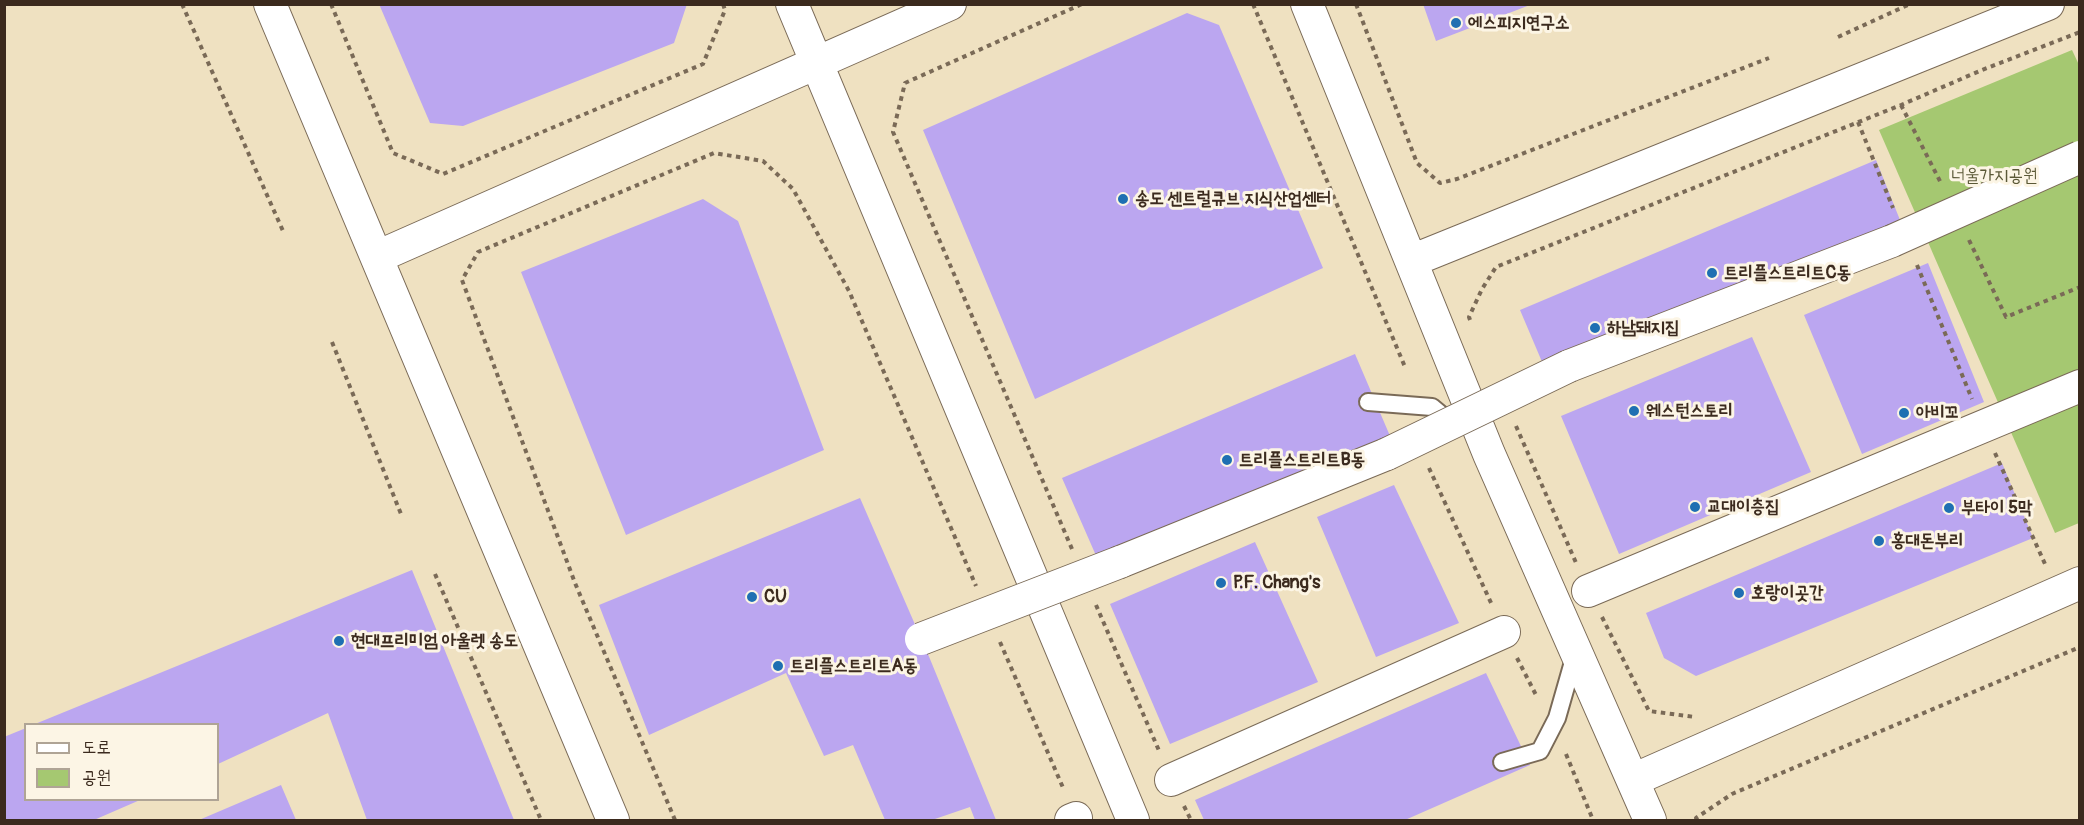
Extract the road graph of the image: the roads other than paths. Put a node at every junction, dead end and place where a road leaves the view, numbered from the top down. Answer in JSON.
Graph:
{"nodes":[{"id":1,"x":270,"y":4,"type":"edge"},
{"id":2,"x":792,"y":4,"type":"edge"},
{"id":3,"x":950,"y":4,"type":"edge"},
{"id":4,"x":1307,"y":4,"type":"edge"},
{"id":5,"x":2048,"y":4,"type":"edge"},
{"id":6,"x":817,"y":63,"type":"junction"},
{"id":7,"x":2079,"y":157,"type":"edge"},
{"id":8,"x":377,"y":257,"type":"junction"},
{"id":9,"x":1411,"y":261,"type":"junction"},
{"id":10,"x":2079,"y":386,"type":"edge"},
{"id":11,"x":1368,"y":402,"type":"dead end"},
{"id":12,"x":1489,"y":454,"type":"junction"},
{"id":13,"x":2079,"y":583,"type":"edge"},
{"id":14,"x":1588,"y":591,"type":"road end"},
{"id":15,"x":1504,"y":632,"type":"road end"},
{"id":16,"x":921,"y":639,"type":"dead end"},
{"id":17,"x":1576,"y":651,"type":"junction"},
{"id":18,"x":1502,"y":762,"type":"dead end"},
{"id":19,"x":1172,"y":780,"type":"road end"},
{"id":20,"x":1633,"y":780,"type":"junction"},
{"id":21,"x":613,"y":820,"type":"edge"},
{"id":22,"x":1133,"y":820,"type":"edge"},
{"id":23,"x":1650,"y":820,"type":"edge"}],
"edges":[{"from":1,"to":8,"type":"street"},
{"from":2,"to":6,"type":"street"},
{"from":3,"to":6,"type":"street"},
{"from":4,"to":9,"type":"street"},
{"from":5,"to":9,"type":"street"},
{"from":6,"to":8,"type":"street"},
{"from":6,"to":22,"type":"street"},
{"from":7,"to":16,"type":"street","bridge":true},
{"from":8,"to":21,"type":"street"},
{"from":9,"to":12,"type":"street"},
{"from":10,"to":14,"type":"street"},
{"from":11,"to":12,"type":"lane"},
{"from":12,"to":17,"type":"street"},
{"from":13,"to":20,"type":"street"},
{"from":15,"to":19,"type":"street"},
{"from":17,"to":18,"type":"lane"},
{"from":17,"to":20,"type":"street"},
{"from":20,"to":23,"type":"street"}]}
